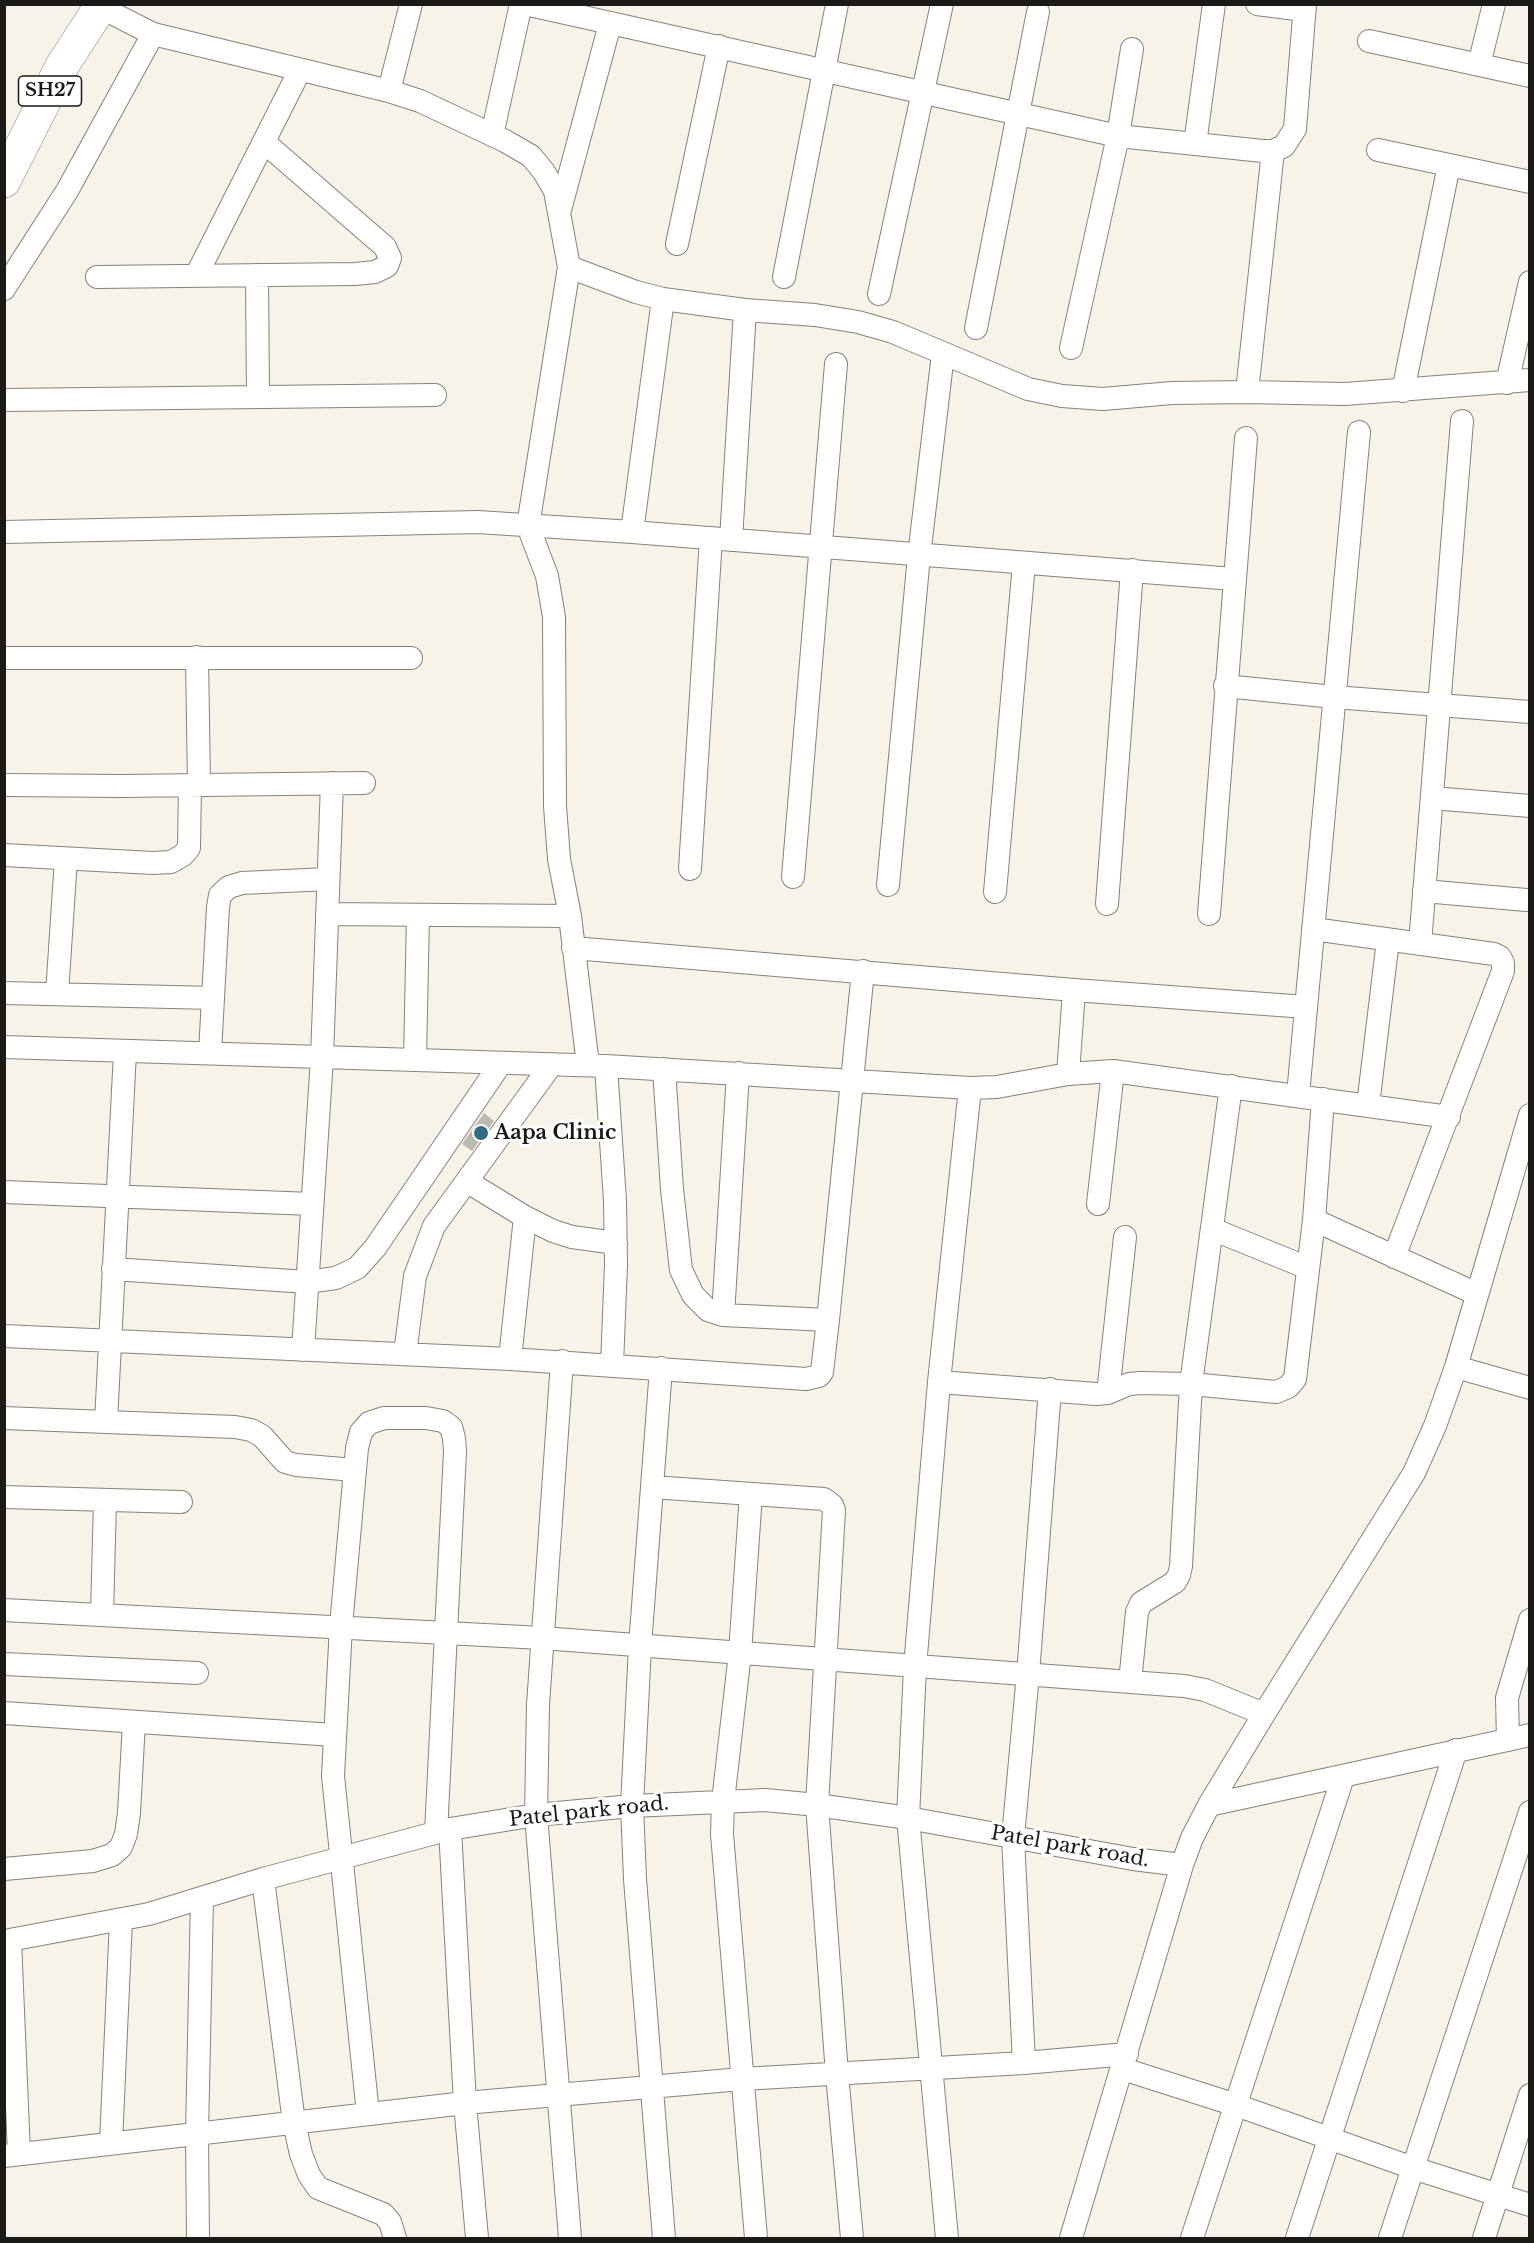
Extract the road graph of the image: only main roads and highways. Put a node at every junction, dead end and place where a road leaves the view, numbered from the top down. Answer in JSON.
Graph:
{"nodes":[{"id":1,"x":93,"y":5,"type":"edge"},
{"id":2,"x":4,"y":136,"type":"edge"},
{"id":3,"x":4,"y":181,"type":"edge"}],
"edges":[{"from":1,"to":2,"type":"main road","number":"SH27"},
{"from":1,"to":3,"type":"main road","number":"SH27"}]}
